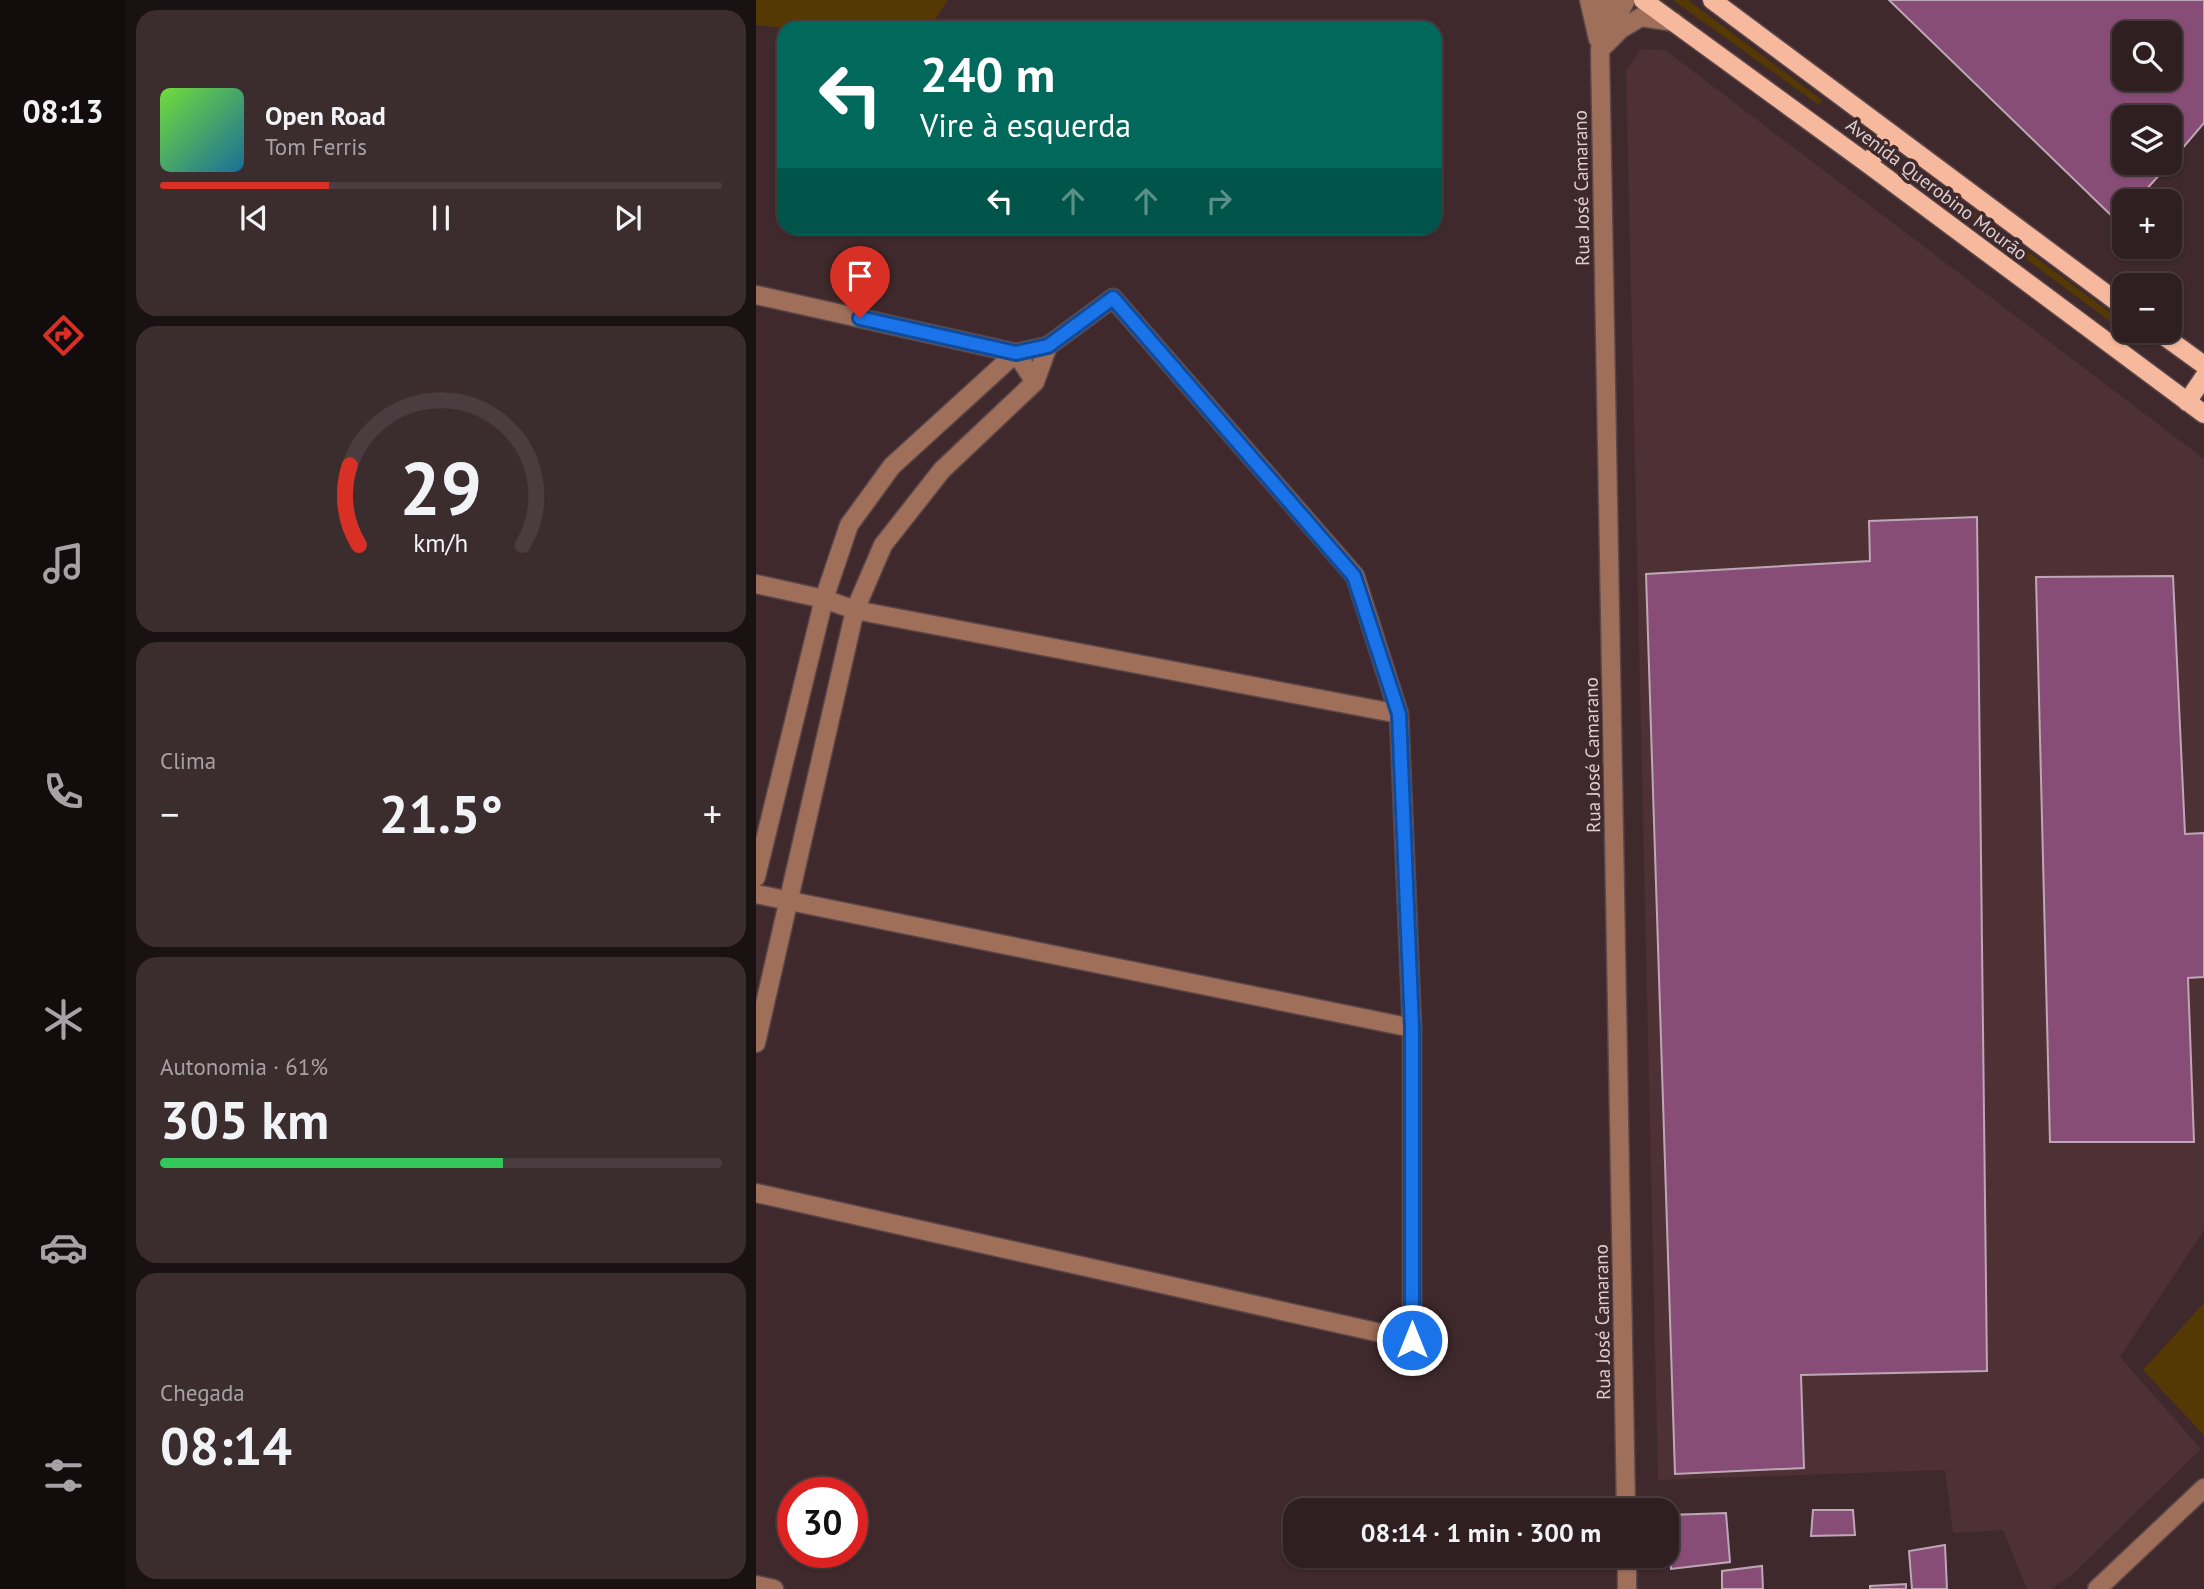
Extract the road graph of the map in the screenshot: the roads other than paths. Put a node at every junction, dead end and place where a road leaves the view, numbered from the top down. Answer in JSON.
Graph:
{"nodes":[{"id":1,"x":1589,"y":0,"type":"edge"},
{"id":2,"x":1607,"y":0,"type":"edge"},
{"id":3,"x":1626,"y":0,"type":"edge"},
{"id":4,"x":1643,"y":0,"type":"edge"},
{"id":5,"x":1712,"y":0,"type":"edge"},
{"id":6,"x":1674,"y":22,"type":"junction"},
{"id":7,"x":1600,"y":50,"type":"junction"},
{"id":8,"x":1889,"y":134,"type":"junction"},
{"id":9,"x":1868,"y":164,"type":"junction"},
{"id":10,"x":756,"y":295,"type":"edge"},
{"id":11,"x":2112,"y":298,"type":"edge"},
{"id":12,"x":2174,"y":343,"type":"edge"},
{"id":13,"x":1048,"y":346,"type":"junction"},
{"id":14,"x":1016,"y":353,"type":"junction"},
{"id":15,"x":2204,"y":365,"type":"edge"},
{"id":16,"x":2204,"y":377,"type":"edge"},
{"id":17,"x":1035,"y":382,"type":"junction"},
{"id":18,"x":2187,"y":402,"type":"junction"},
{"id":19,"x":2204,"y":414,"type":"edge"},
{"id":20,"x":756,"y":584,"type":"edge"},
{"id":21,"x":824,"y":599,"type":"junction"},
{"id":22,"x":855,"y":610,"type":"junction"},
{"id":23,"x":1399,"y":714,"type":"junction"},
{"id":24,"x":756,"y":877,"type":"edge"},
{"id":25,"x":756,"y":894,"type":"edge"},
{"id":26,"x":790,"y":900,"type":"junction"},
{"id":27,"x":1412,"y":1028,"type":"junction"},
{"id":28,"x":756,"y":1043,"type":"edge"},
{"id":29,"x":756,"y":1192,"type":"edge"},
{"id":30,"x":2204,"y":1488,"type":"edge"},
{"id":31,"x":1626,"y":1498,"type":"edge"},
{"id":32,"x":1627,"y":1568,"type":"edge"},
{"id":33,"x":756,"y":1585,"type":"edge"},
{"id":34,"x":1627,"y":1588,"type":"edge"},
{"id":35,"x":774,"y":1589,"type":"edge"},
{"id":36,"x":2097,"y":1589,"type":"edge"}],
"edges":[{"from":1,"to":7,"type":"street"},
{"from":2,"to":7,"type":"street","name":"Rua José Camarano"},
{"from":3,"to":7,"type":"street"},
{"from":4,"to":6,"type":"main road","name":"Avenida Querobino Mourão"},
{"from":5,"to":8,"type":"main road","name":"Avenida Querobino Mourão"},
{"from":6,"to":7,"type":"street"},
{"from":6,"to":9,"type":"main road","name":"Avenida Querobino Mourão"},
{"from":7,"to":31,"type":"street","name":"Rua José Camarano"},
{"from":8,"to":9,"type":"main road"},
{"from":8,"to":11,"type":"main road","name":"Avenida Querobino Mourão"},
{"from":9,"to":18,"type":"main road","name":"Avenida Querobino Mourão"},
{"from":10,"to":14,"type":"street"},
{"from":12,"to":15,"type":"main road"},
{"from":13,"to":14,"type":"street"},
{"from":13,"to":17,"type":"street"},
{"from":13,"to":23,"type":"street"},
{"from":14,"to":17,"type":"street"},
{"from":14,"to":21,"type":"street"},
{"from":16,"to":18,"type":"main road"},
{"from":17,"to":22,"type":"street"},
{"from":18,"to":19,"type":"main road","name":"Avenida Querobino Mourão"},
{"from":20,"to":21,"type":"street"},
{"from":21,"to":22,"type":"street"},
{"from":21,"to":24,"type":"street"},
{"from":22,"to":23,"type":"street"},
{"from":22,"to":26,"type":"street"},
{"from":23,"to":27,"type":"street"},
{"from":25,"to":26,"type":"street"},
{"from":26,"to":27,"type":"street"},
{"from":26,"to":28,"type":"street"},
{"from":27,"to":29,"type":"street"},
{"from":30,"to":36,"type":"street"},
{"from":32,"to":34,"type":"street"},
{"from":33,"to":35,"type":"street"}]}
